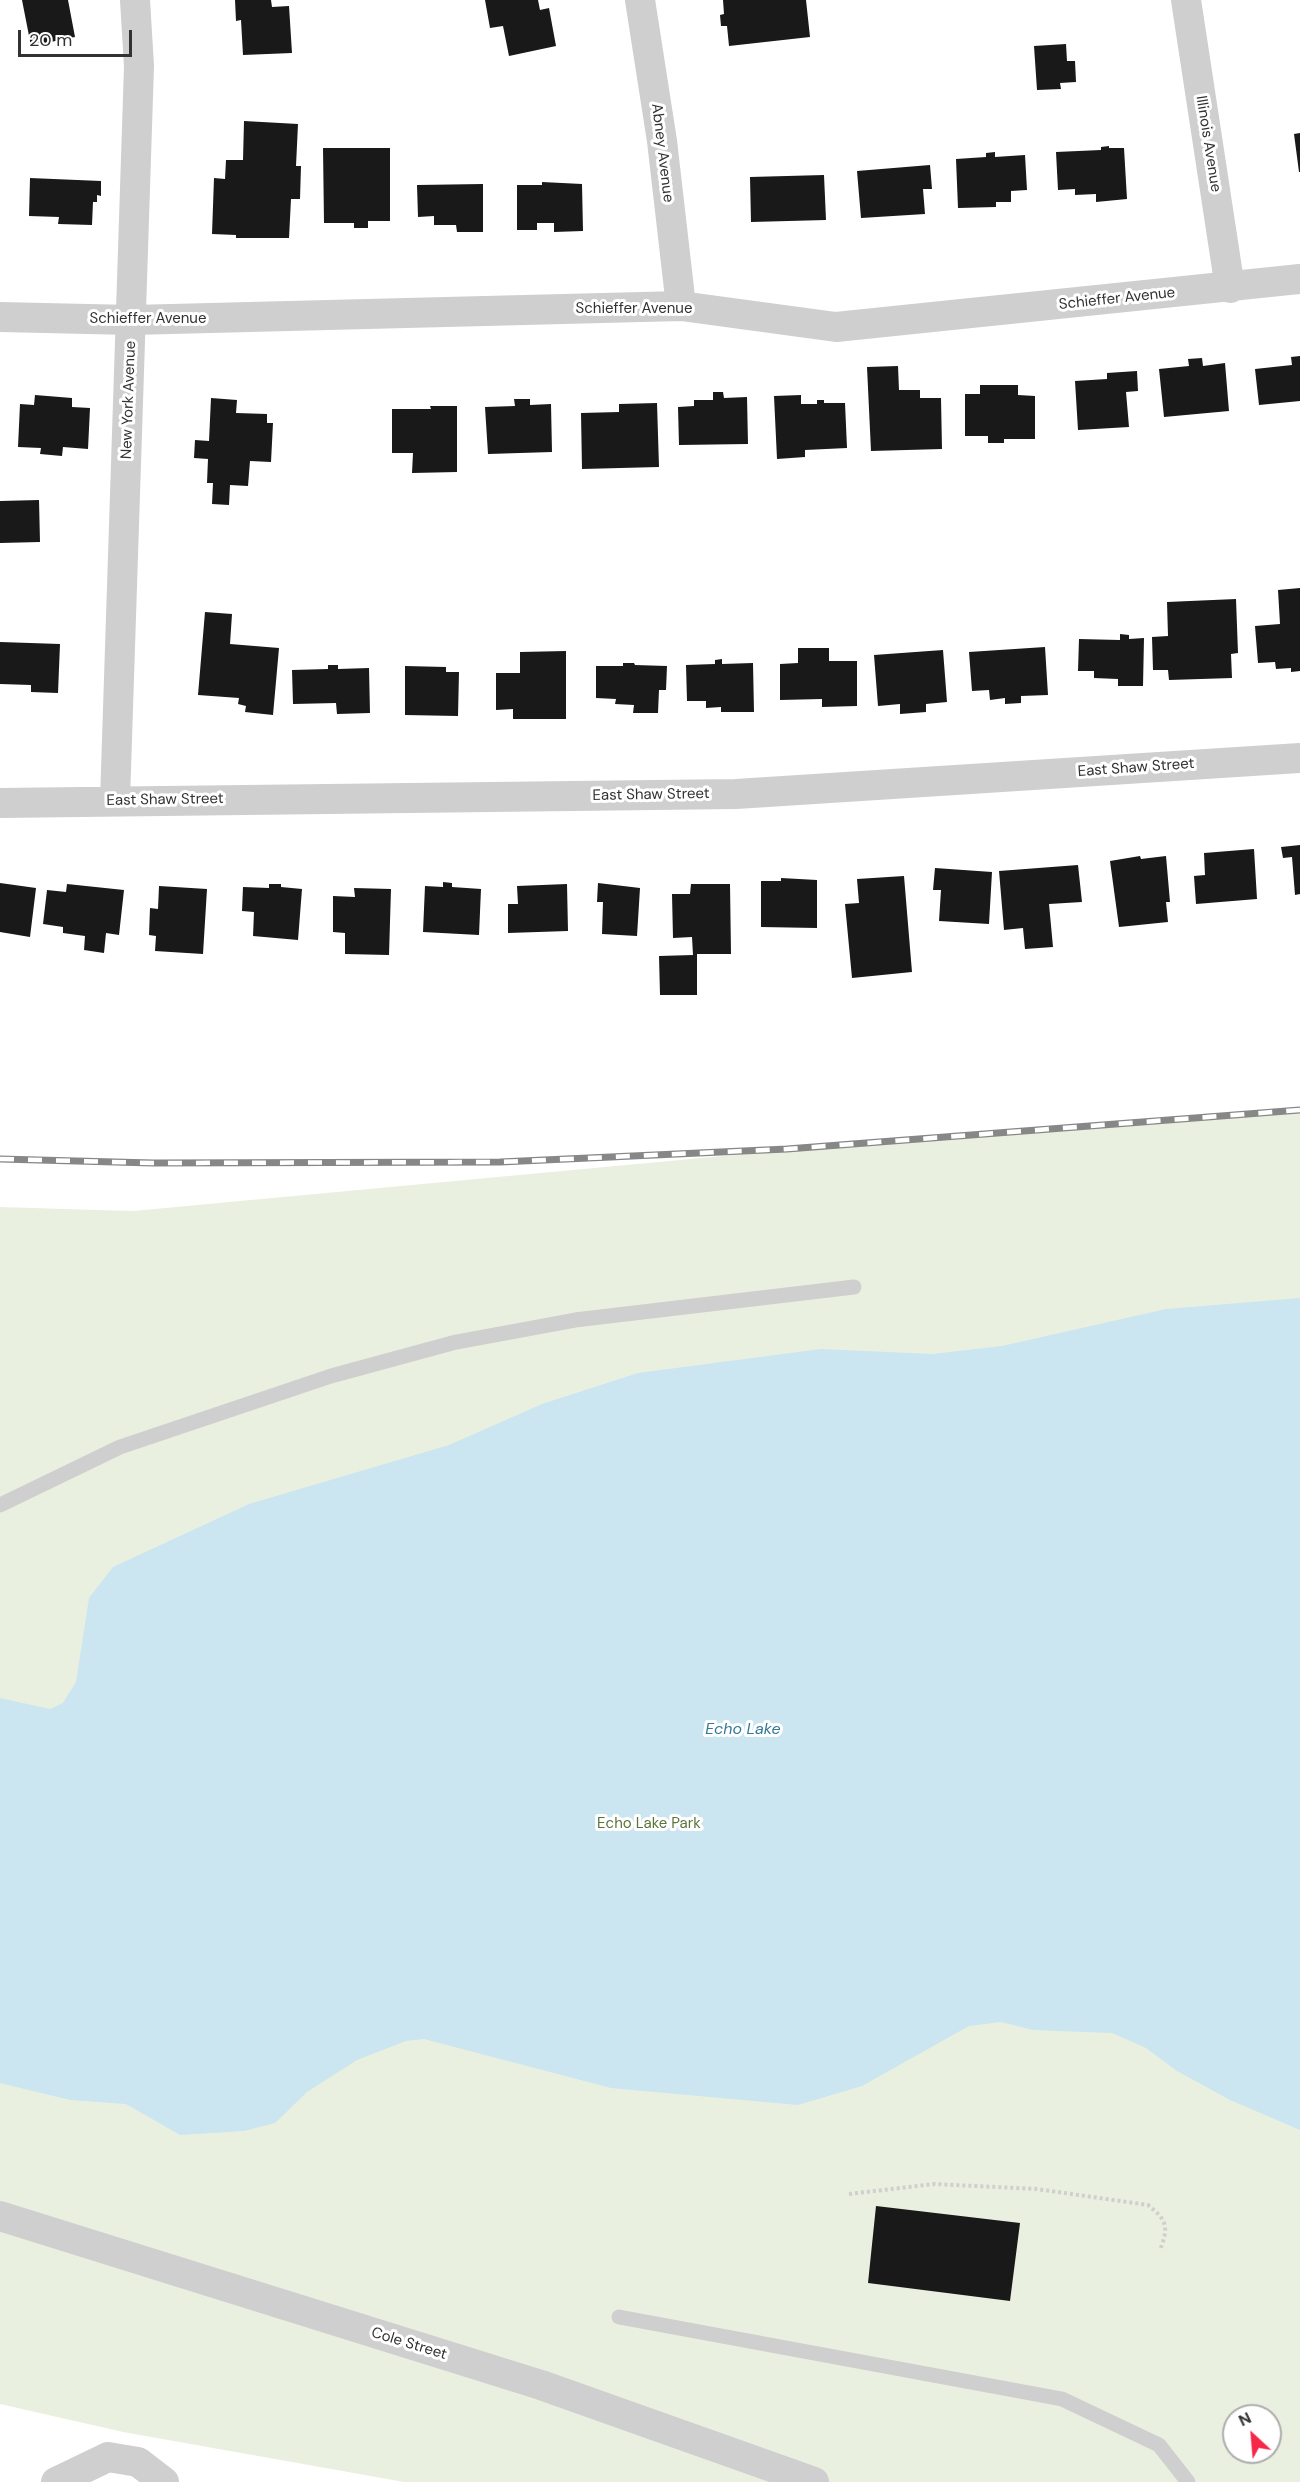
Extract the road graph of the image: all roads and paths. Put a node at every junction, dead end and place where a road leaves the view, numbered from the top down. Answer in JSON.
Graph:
{"nodes":[{"id":1,"x":135,"y":0,"type":"edge"},
{"id":2,"x":640,"y":0,"type":"edge"},
{"id":3,"x":1186,"y":0,"type":"edge"},
{"id":4,"x":1300,"y":279,"type":"edge"},
{"id":5,"x":1230,"y":288,"type":"junction"},
{"id":6,"x":681,"y":306,"type":"junction"},
{"id":7,"x":0,"y":318,"type":"edge"},
{"id":8,"x":132,"y":320,"type":"junction"},
{"id":9,"x":1300,"y":758,"type":"edge"},
{"id":10,"x":115,"y":800,"type":"junction"},
{"id":11,"x":0,"y":803,"type":"edge"},
{"id":12,"x":854,"y":1287,"type":"dead end"},
{"id":13,"x":0,"y":1504,"type":"edge"},
{"id":14,"x":849,"y":2194,"type":"dead end"},
{"id":15,"x":0,"y":2216,"type":"edge"},
{"id":16,"x":1160,"y":2250,"type":"dead end"},
{"id":17,"x":619,"y":2317,"type":"dead end"},
{"id":18,"x":56,"y":2482,"type":"edge"},
{"id":19,"x":164,"y":2482,"type":"edge"},
{"id":20,"x":813,"y":2482,"type":"edge"},
{"id":21,"x":1188,"y":2482,"type":"edge"}],
"edges":[{"from":1,"to":8,"type":"street","name":"New York Avenue"},
{"from":2,"to":6,"type":"street","name":"Abney Avenue"},
{"from":3,"to":5,"type":"street","name":"Illinois Avenue"},
{"from":4,"to":5,"type":"street","name":"Schieffer Avenue"},
{"from":5,"to":6,"type":"street","name":"Schieffer Avenue"},
{"from":6,"to":8,"type":"street","name":"Schieffer Avenue"},
{"from":7,"to":8,"type":"street","name":"Schieffer Avenue"},
{"from":8,"to":10,"type":"street","name":"New York Avenue"},
{"from":9,"to":10,"type":"street","name":"East Shaw Street"},
{"from":10,"to":11,"type":"street","name":"East Shaw Street"},
{"from":12,"to":13,"type":"lane"},
{"from":14,"to":16,"type":"path"},
{"from":15,"to":20,"type":"street","name":"Cole Street"},
{"from":17,"to":21,"type":"lane"},
{"from":18,"to":19,"type":"street"}]}
